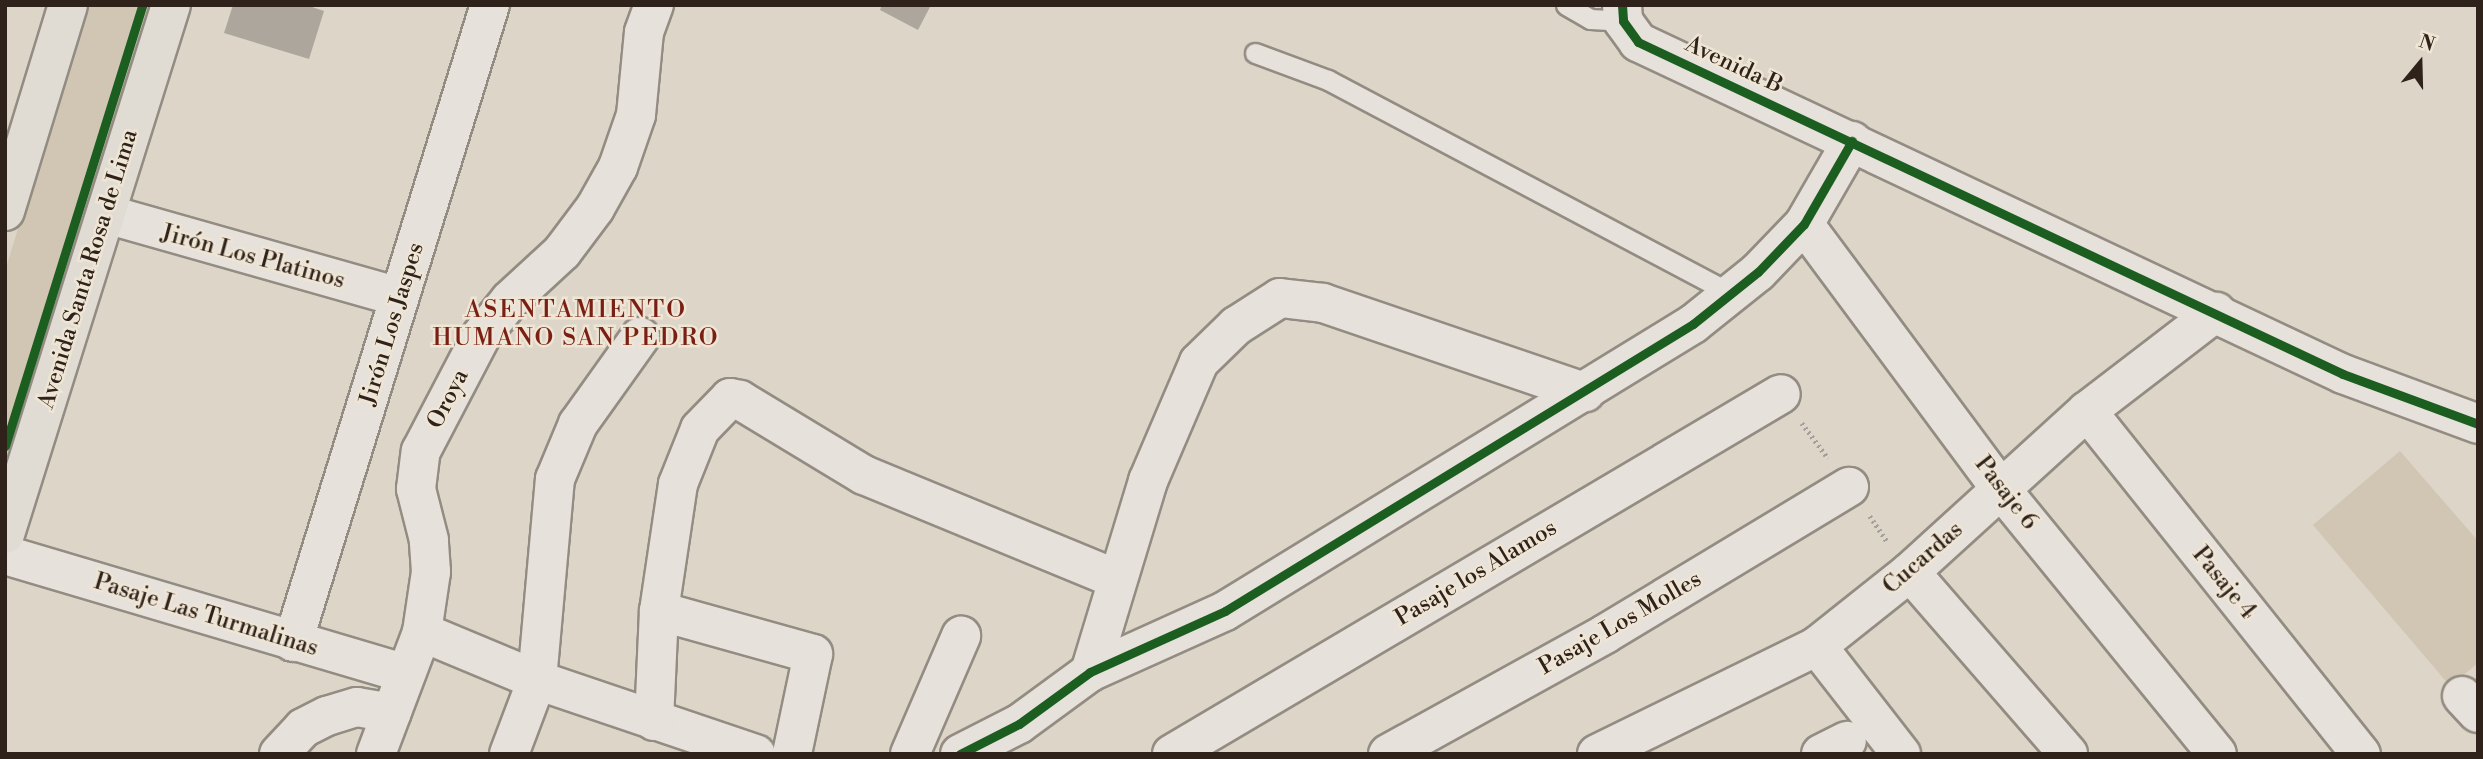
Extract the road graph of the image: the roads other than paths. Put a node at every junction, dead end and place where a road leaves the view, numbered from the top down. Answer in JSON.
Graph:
{"nodes":[{"id":1,"x":68,"y":5,"type":"edge"},
{"id":2,"x":171,"y":5,"type":"edge"},
{"id":3,"x":490,"y":5,"type":"edge"},
{"id":4,"x":654,"y":5,"type":"edge"},
{"id":5,"x":1566,"y":5,"type":"edge"},
{"id":6,"x":1623,"y":13,"type":"edge"},
{"id":7,"x":1255,"y":53,"type":"dead end"},
{"id":8,"x":1852,"y":141,"type":"junction"},
{"id":9,"x":8,"y":190,"type":"edge"},
{"id":10,"x":106,"y":215,"type":"junction"},
{"id":11,"x":1804,"y":224,"type":"junction"},
{"id":12,"x":1731,"y":293,"type":"junction"},
{"id":13,"x":400,"y":297,"type":"junction"},
{"id":14,"x":2216,"y":312,"type":"junction"},
{"id":15,"x":640,"y":337,"type":"dead end"},
{"id":16,"x":1585,"y":392,"type":"junction"},
{"id":17,"x":1781,"y":394,"type":"dead end"},
{"id":18,"x":2087,"y":411,"type":"junction"},
{"id":19,"x":2478,"y":424,"type":"edge"},
{"id":20,"x":1849,"y":487,"type":"dead end"},
{"id":21,"x":2000,"y":488,"type":"junction"},
{"id":22,"x":5,"y":534,"type":"edge"},
{"id":23,"x":5,"y":555,"type":"edge"},
{"id":24,"x":1910,"y":572,"type":"junction"},
{"id":25,"x":1116,"y":579,"type":"junction"},
{"id":26,"x":659,"y":611,"type":"junction"},
{"id":27,"x":422,"y":632,"type":"junction"},
{"id":28,"x":961,"y":636,"type":"dead end"},
{"id":29,"x":293,"y":642,"type":"junction"},
{"id":30,"x":1817,"y":646,"type":"junction"},
{"id":31,"x":1090,"y":672,"type":"junction"},
{"id":32,"x":406,"y":674,"type":"junction"},
{"id":33,"x":537,"y":680,"type":"junction"},
{"id":34,"x":391,"y":713,"type":"junction"},
{"id":35,"x":654,"y":721,"type":"junction"},
{"id":36,"x":279,"y":754,"type":"edge"},
{"id":37,"x":376,"y":754,"type":"edge"},
{"id":38,"x":509,"y":754,"type":"edge"},
{"id":39,"x":756,"y":754,"type":"edge"},
{"id":40,"x":792,"y":754,"type":"edge"},
{"id":41,"x":910,"y":754,"type":"edge"},
{"id":42,"x":960,"y":754,"type":"edge"},
{"id":43,"x":1172,"y":754,"type":"edge"},
{"id":44,"x":1388,"y":754,"type":"edge"},
{"id":45,"x":1597,"y":754,"type":"edge"},
{"id":46,"x":1902,"y":754,"type":"edge"},
{"id":47,"x":2068,"y":754,"type":"edge"},
{"id":48,"x":2217,"y":754,"type":"edge"},
{"id":49,"x":2361,"y":754,"type":"edge"}],
"edges":[{"from":1,"to":9,"type":"main road"},
{"from":2,"to":10,"type":"main road","name":"Avenida Santa Rosa de Lima"},
{"from":3,"to":13,"type":"street","name":"Jirón Los Jaspes"},
{"from":4,"to":27,"type":"street","name":"Oroya"},
{"from":5,"to":6,"type":"lane"},
{"from":6,"to":8,"type":"street","name":"Avenida B"},
{"from":7,"to":12,"type":"lane"},
{"from":8,"to":11,"type":"street"},
{"from":8,"to":14,"type":"street","name":"Avenida B"},
{"from":10,"to":13,"type":"street","name":"Jirón Los Platinos"},
{"from":10,"to":22,"type":"main road","name":"Avenida Santa Rosa de Lima"},
{"from":11,"to":12,"type":"street"},
{"from":11,"to":21,"type":"street","name":"Pasaje 6"},
{"from":12,"to":16,"type":"street"},
{"from":13,"to":29,"type":"street","name":"Jirón Los Jaspes"},
{"from":14,"to":18,"type":"street","name":"Cucardas"},
{"from":14,"to":19,"type":"street","name":"Avenida B"},
{"from":15,"to":33,"type":"street"},
{"from":16,"to":25,"type":"street"},
{"from":16,"to":31,"type":"street"},
{"from":17,"to":43,"type":"street","name":"Pasaje los Alamos"},
{"from":18,"to":21,"type":"street","name":"Cucardas"},
{"from":18,"to":49,"type":"street","name":"Pasaje 4"},
{"from":20,"to":44,"type":"street","name":"Pasaje Los Molles"},
{"from":21,"to":24,"type":"street","name":"Cucardas"},
{"from":21,"to":48,"type":"street","name":"Pasaje 6"},
{"from":23,"to":29,"type":"street","name":"Pasaje Las Turmalinas"},
{"from":24,"to":30,"type":"street","name":"Cucardas"},
{"from":24,"to":47,"type":"street"},
{"from":25,"to":26,"type":"street"},
{"from":25,"to":31,"type":"street"},
{"from":26,"to":35,"type":"street"},
{"from":26,"to":40,"type":"street"},
{"from":27,"to":32,"type":"street","name":"Oroya"},
{"from":27,"to":33,"type":"street"},
{"from":28,"to":41,"type":"street"},
{"from":29,"to":32,"type":"street","name":"Pasaje Las Turmalinas"},
{"from":30,"to":45,"type":"street","name":"Cucardas"},
{"from":30,"to":46,"type":"street"},
{"from":31,"to":42,"type":"street"},
{"from":32,"to":34,"type":"street","name":"Oroya"},
{"from":33,"to":35,"type":"street"},
{"from":33,"to":38,"type":"street"},
{"from":34,"to":36,"type":"street"},
{"from":34,"to":37,"type":"street","name":"Oroya"},
{"from":35,"to":39,"type":"street"}]}
